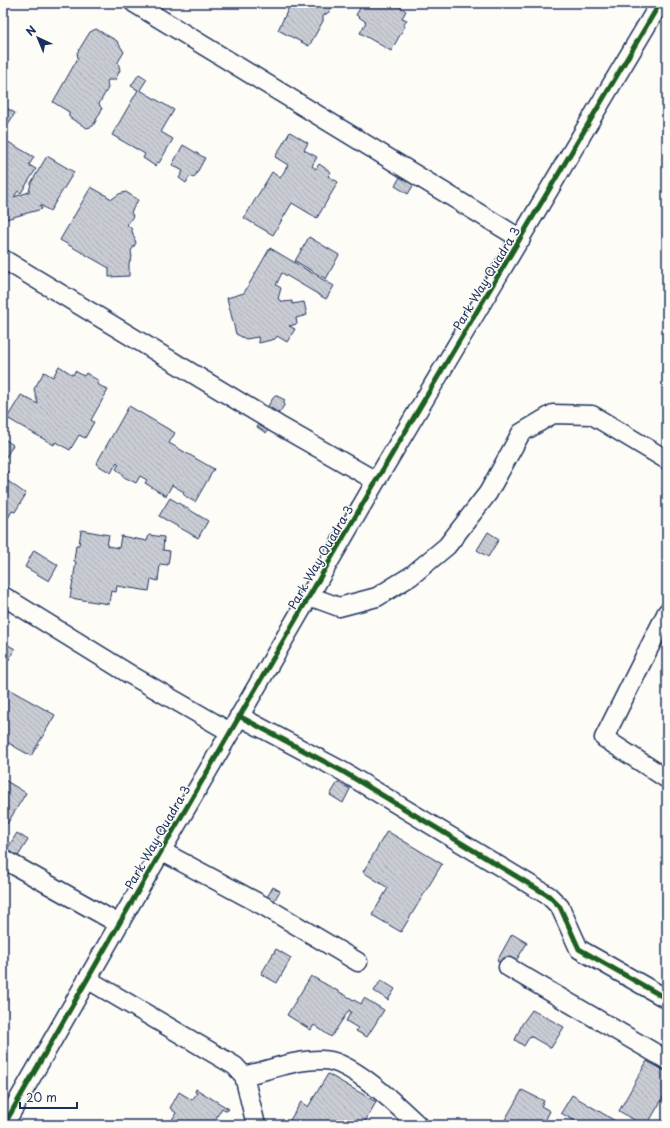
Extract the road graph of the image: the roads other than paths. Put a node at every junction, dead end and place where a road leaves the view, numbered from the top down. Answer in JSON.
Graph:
{"nodes":[{"id":1,"x":134,"y":3,"type":"edge"},
{"id":2,"x":660,"y":3,"type":"edge"},
{"id":3,"x":521,"y":239,"type":"junction"},
{"id":4,"x":3,"y":259,"type":"edge"},
{"id":5,"x":667,"y":460,"type":"edge"},
{"id":6,"x":376,"y":481,"type":"junction"},
{"id":7,"x":3,"y":596,"type":"edge"},
{"id":8,"x":309,"y":596,"type":"junction"},
{"id":9,"x":667,"y":612,"type":"edge"},
{"id":10,"x":239,"y":716,"type":"junction"},
{"id":11,"x":230,"y":732,"type":"junction"},
{"id":12,"x":667,"y":779,"type":"edge"},
{"id":13,"x":161,"y":851,"type":"junction"},
{"id":14,"x":3,"y":859,"type":"edge"},
{"id":15,"x":119,"y":924,"type":"junction"},
{"id":16,"x":358,"y":962,"type":"dead end"},
{"id":17,"x":508,"y":967,"type":"dead end"},
{"id":18,"x":87,"y":979,"type":"junction"},
{"id":19,"x":667,"y":999,"type":"edge"},
{"id":20,"x":667,"y":1060,"type":"edge"},
{"id":21,"x":244,"y":1076,"type":"junction"},
{"id":22,"x":4,"y":1125,"type":"edge"},
{"id":23,"x":256,"y":1125,"type":"edge"},
{"id":24,"x":418,"y":1125,"type":"edge"}],
"edges":[{"from":1,"to":3,"type":"street"},
{"from":2,"to":3,"type":"street","name":"Park Way Quadra 3"},
{"from":3,"to":6,"type":"street","name":"Park Way Quadra 3"},
{"from":4,"to":6,"type":"street"},
{"from":5,"to":8,"type":"street"},
{"from":6,"to":8,"type":"street","name":"Park Way Quadra 3"},
{"from":7,"to":11,"type":"street"},
{"from":8,"to":10,"type":"street","name":"Park Way Quadra 3"},
{"from":9,"to":12,"type":"street"},
{"from":10,"to":11,"type":"street","name":"Park Way Quadra 3"},
{"from":10,"to":19,"type":"street"},
{"from":11,"to":13,"type":"street","name":"Park Way Quadra 3"},
{"from":13,"to":15,"type":"street","name":"Park Way Quadra 3"},
{"from":13,"to":16,"type":"street"},
{"from":14,"to":15,"type":"street"},
{"from":15,"to":18,"type":"street","name":"Park Way Quadra 3"},
{"from":17,"to":20,"type":"street"},
{"from":18,"to":21,"type":"street"},
{"from":18,"to":22,"type":"street","name":"Park Way Quadra 3"},
{"from":21,"to":23,"type":"street"},
{"from":21,"to":24,"type":"street"}]}
